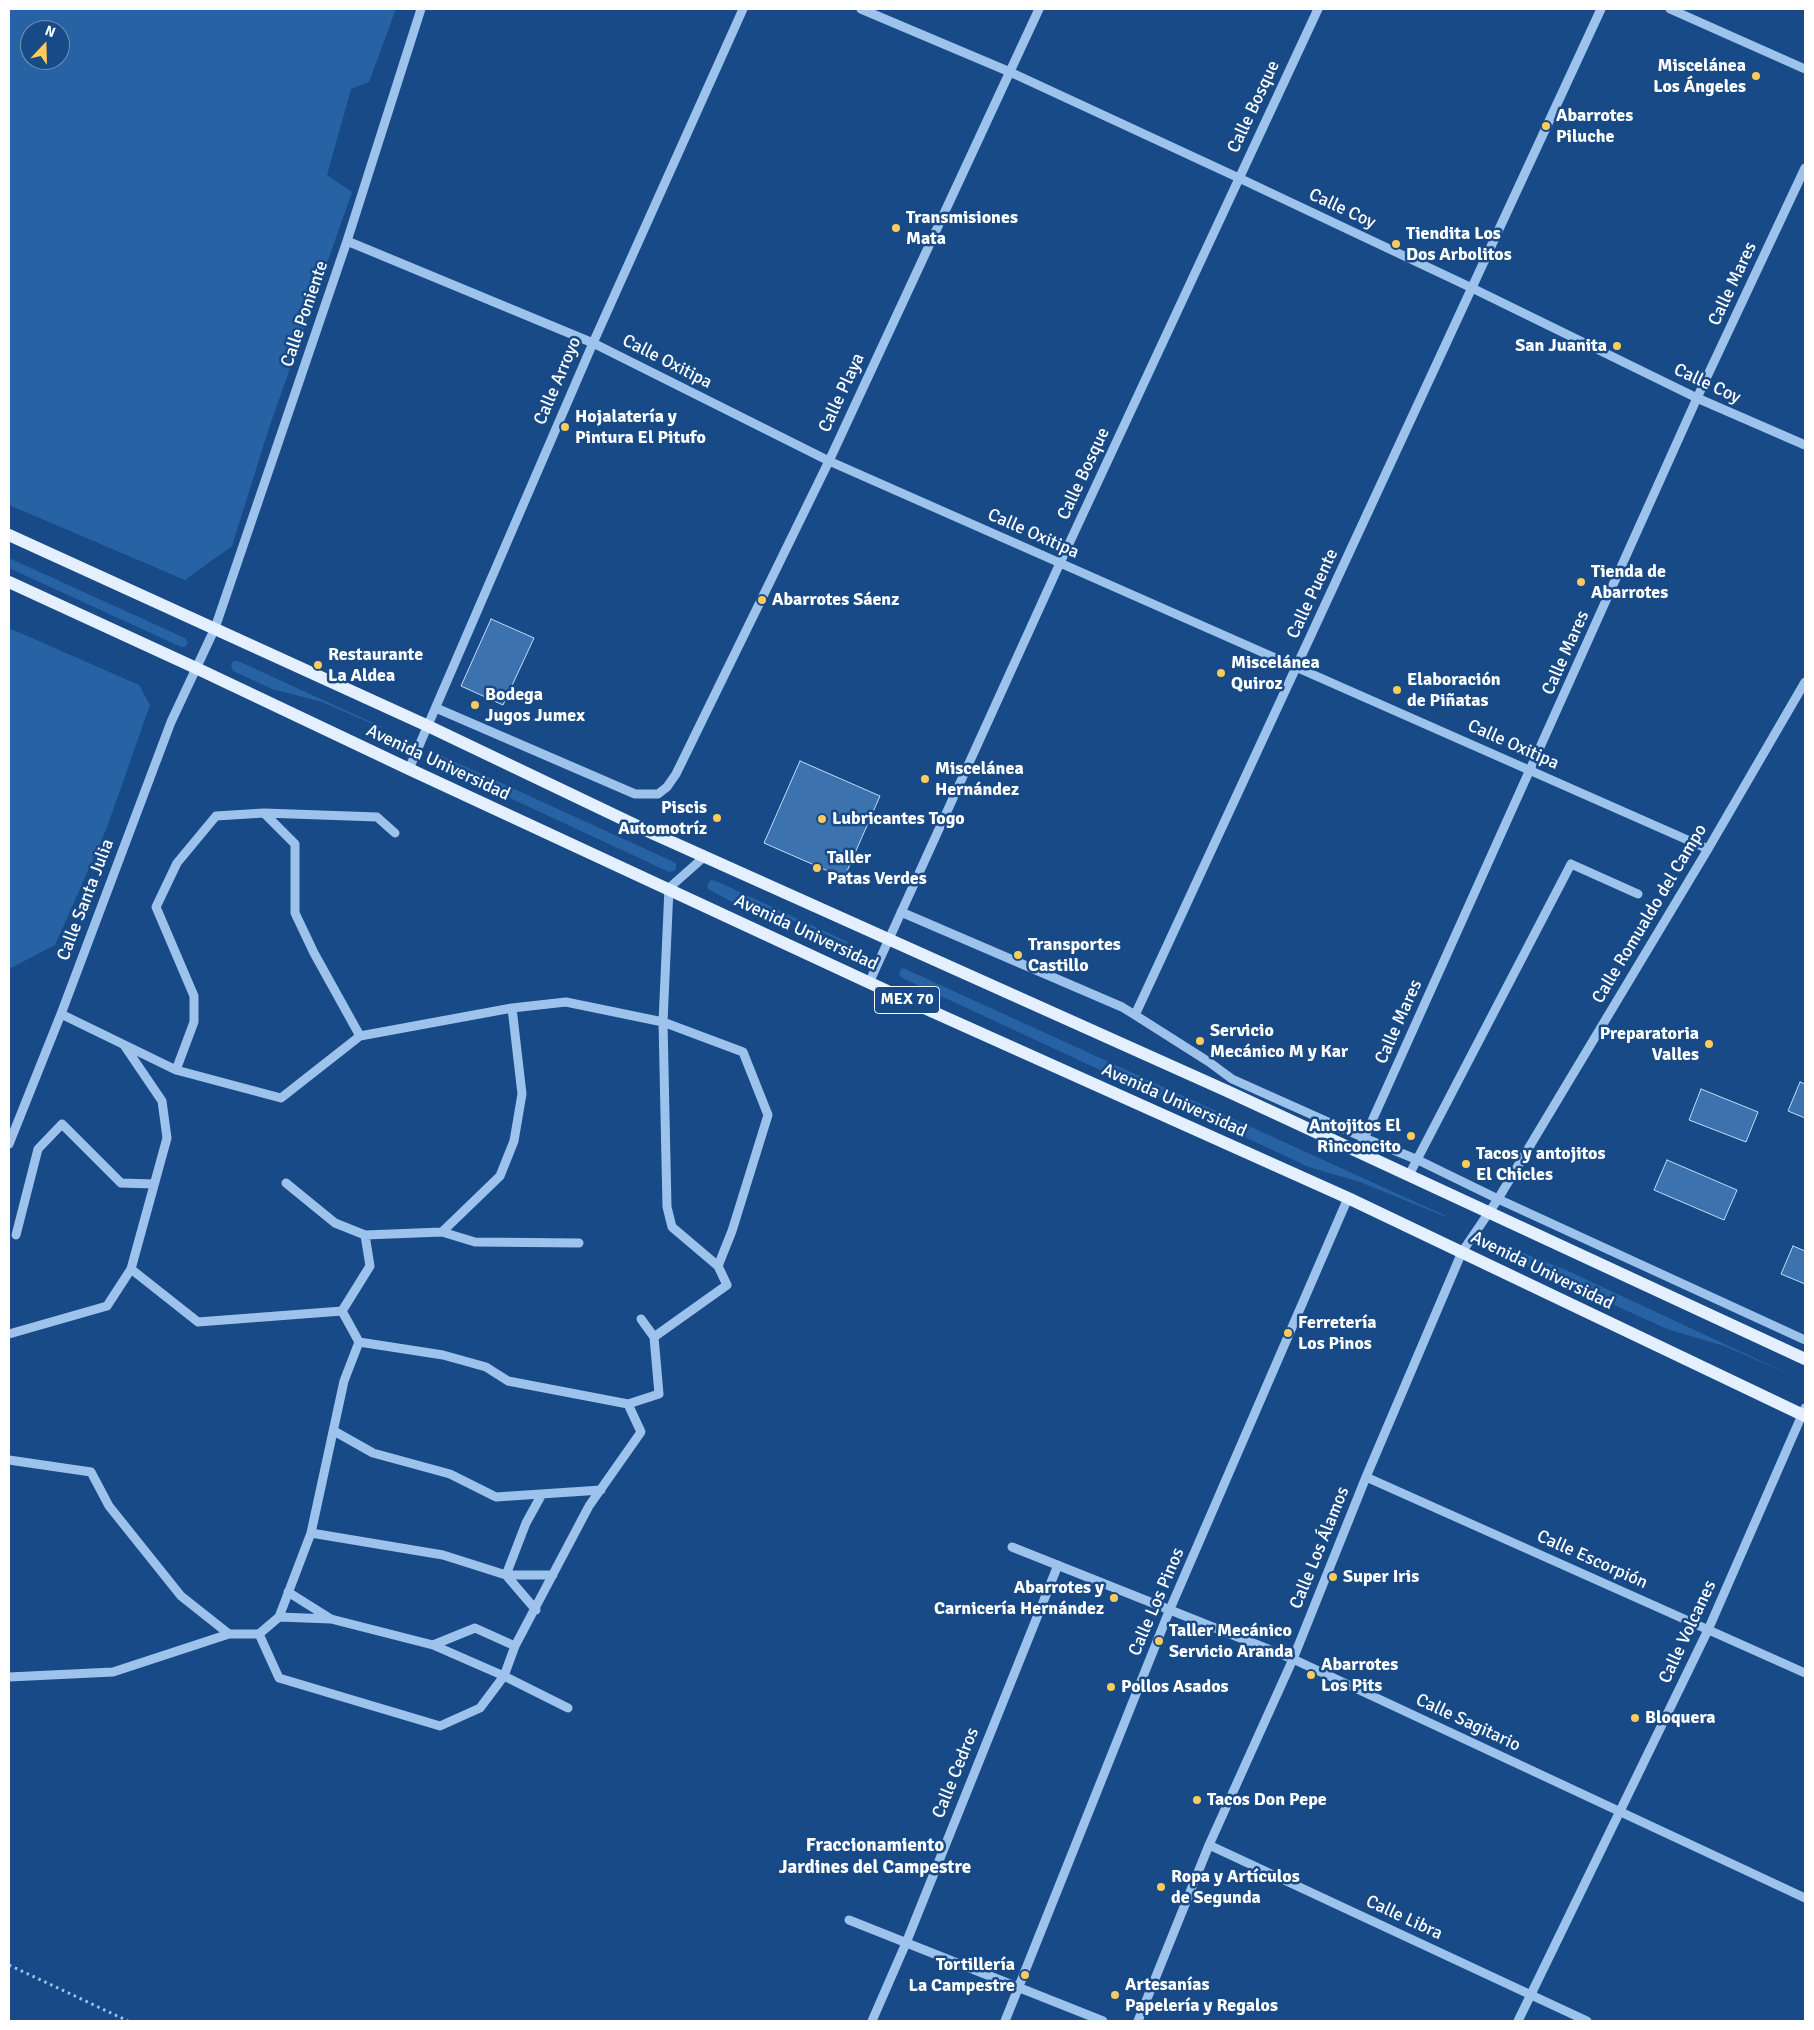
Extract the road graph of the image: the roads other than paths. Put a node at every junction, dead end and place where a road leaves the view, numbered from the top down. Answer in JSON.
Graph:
{"nodes":[{"id":1,"x":421,"y":9,"type":"edge"},
{"id":2,"x":743,"y":9,"type":"edge"},
{"id":3,"x":861,"y":9,"type":"edge"},
{"id":4,"x":1039,"y":9,"type":"edge"},
{"id":5,"x":1318,"y":9,"type":"edge"},
{"id":6,"x":1601,"y":9,"type":"edge"},
{"id":7,"x":1670,"y":9,"type":"edge"},
{"id":8,"x":1805,"y":69,"type":"edge"},
{"id":9,"x":1010,"y":72,"type":"junction"},
{"id":10,"x":1805,"y":168,"type":"edge"},
{"id":11,"x":1239,"y":178,"type":"junction"},
{"id":12,"x":347,"y":241,"type":"junction"},
{"id":13,"x":1472,"y":288,"type":"junction"},
{"id":14,"x":592,"y":343,"type":"junction"},
{"id":15,"x":1697,"y":398,"type":"junction"},
{"id":16,"x":1805,"y":445,"type":"edge"},
{"id":17,"x":829,"y":461,"type":"junction"},
{"id":18,"x":9,"y":535,"type":"edge"},
{"id":19,"x":1060,"y":563,"type":"junction"},
{"id":20,"x":9,"y":582,"type":"edge"},
{"id":21,"x":215,"y":628,"type":"junction"},
{"id":22,"x":196,"y":668,"type":"junction"},
{"id":23,"x":1296,"y":668,"type":"junction"},
{"id":24,"x":1805,"y":682,"type":"edge"},
{"id":25,"x":436,"y":708,"type":"junction"},
{"id":26,"x":428,"y":726,"type":"junction"},
{"id":27,"x":409,"y":769,"type":"junction"},
{"id":28,"x":1531,"y":771,"type":"junction"},
{"id":29,"x":264,"y":813,"type":"junction"},
{"id":30,"x":394,"y":832,"type":"dead end"},
{"id":31,"x":1708,"y":850,"type":"junction"},
{"id":32,"x":704,"y":857,"type":"junction"},
{"id":33,"x":669,"y":888,"type":"junction"},
{"id":34,"x":1638,"y":894,"type":"dead end"},
{"id":35,"x":901,"y":912,"type":"junction"},
{"id":36,"x":889,"y":939,"type":"junction"},
{"id":37,"x":870,"y":983,"type":"junction"},
{"id":38,"x":512,"y":1008,"type":"junction"},
{"id":39,"x":61,"y":1014,"type":"junction"},
{"id":40,"x":1135,"y":1015,"type":"junction"},
{"id":41,"x":663,"y":1022,"type":"junction"},
{"id":42,"x":360,"y":1036,"type":"junction"},
{"id":43,"x":124,"y":1045,"type":"junction"},
{"id":44,"x":176,"y":1070,"type":"junction"},
{"id":45,"x":1364,"y":1138,"type":"junction"},
{"id":46,"x":9,"y":1144,"type":"edge"},
{"id":47,"x":1358,"y":1152,"type":"junction"},
{"id":48,"x":1418,"y":1160,"type":"junction"},
{"id":49,"x":1409,"y":1175,"type":"junction"},
{"id":50,"x":286,"y":1183,"type":"dead end"},
{"id":51,"x":154,"y":1184,"type":"junction"},
{"id":52,"x":1348,"y":1198,"type":"junction"},
{"id":53,"x":1498,"y":1199,"type":"junction"},
{"id":54,"x":1490,"y":1213,"type":"junction"},
{"id":55,"x":442,"y":1232,"type":"junction"},
{"id":56,"x":16,"y":1235,"type":"dead end"},
{"id":57,"x":365,"y":1235,"type":"junction"},
{"id":58,"x":580,"y":1243,"type":"dead end"},
{"id":59,"x":1462,"y":1252,"type":"junction"},
{"id":60,"x":718,"y":1266,"type":"junction"},
{"id":61,"x":131,"y":1269,"type":"junction"},
{"id":62,"x":342,"y":1311,"type":"junction"},
{"id":63,"x":641,"y":1319,"type":"dead end"},
{"id":64,"x":9,"y":1334,"type":"edge"},
{"id":65,"x":654,"y":1337,"type":"junction"},
{"id":66,"x":1805,"y":1340,"type":"edge"},
{"id":67,"x":359,"y":1342,"type":"junction"},
{"id":68,"x":1805,"y":1360,"type":"edge"},
{"id":69,"x":628,"y":1404,"type":"junction"},
{"id":70,"x":1804,"y":1413,"type":"edge"},
{"id":71,"x":334,"y":1431,"type":"junction"},
{"id":72,"x":9,"y":1460,"type":"edge"},
{"id":73,"x":1366,"y":1477,"type":"junction"},
{"id":74,"x":602,"y":1490,"type":"junction"},
{"id":75,"x":542,"y":1494,"type":"junction"},
{"id":76,"x":311,"y":1533,"type":"junction"},
{"id":77,"x":1012,"y":1546,"type":"dead end"},
{"id":78,"x":1058,"y":1564,"type":"junction"},
{"id":79,"x":506,"y":1575,"type":"junction"},
{"id":80,"x":553,"y":1575,"type":"junction"},
{"id":81,"x":288,"y":1592,"type":"junction"},
{"id":82,"x":1170,"y":1609,"type":"junction"},
{"id":83,"x":536,"y":1610,"type":"junction"},
{"id":84,"x":279,"y":1617,"type":"junction"},
{"id":85,"x":331,"y":1619,"type":"junction"},
{"id":86,"x":1708,"y":1630,"type":"junction"},
{"id":87,"x":228,"y":1634,"type":"junction"},
{"id":88,"x":259,"y":1634,"type":"junction"},
{"id":89,"x":433,"y":1645,"type":"junction"},
{"id":90,"x":515,"y":1646,"type":"junction"},
{"id":91,"x":1293,"y":1659,"type":"junction"},
{"id":92,"x":1805,"y":1674,"type":"edge"},
{"id":93,"x":504,"y":1676,"type":"junction"},
{"id":94,"x":9,"y":1678,"type":"edge"},
{"id":95,"x":568,"y":1708,"type":"dead end"},
{"id":96,"x":1619,"y":1812,"type":"junction"},
{"id":97,"x":1209,"y":1844,"type":"junction"},
{"id":98,"x":1805,"y":1898,"type":"edge"},
{"id":99,"x":848,"y":1920,"type":"dead end"},
{"id":100,"x":906,"y":1943,"type":"junction"},
{"id":101,"x":1019,"y":1988,"type":"junction"},
{"id":102,"x":1531,"y":1995,"type":"junction"},
{"id":103,"x":872,"y":2021,"type":"edge"},
{"id":104,"x":1005,"y":2021,"type":"edge"},
{"id":105,"x":1103,"y":2021,"type":"edge"},
{"id":106,"x":1138,"y":2021,"type":"edge"},
{"id":107,"x":1518,"y":2021,"type":"edge"},
{"id":108,"x":1586,"y":2021,"type":"edge"}],
"edges":[{"from":1,"to":12,"type":"street","name":"Calle Poniente"},
{"from":2,"to":14,"type":"street","name":"Calle Arroyo"},
{"from":3,"to":9,"type":"street","name":"Calle Coy"},
{"from":4,"to":9,"type":"street","name":"Calle Playa"},
{"from":5,"to":11,"type":"street","name":"Calle Bosque"},
{"from":6,"to":13,"type":"street","name":"Calle Puente"},
{"from":7,"to":8,"type":"street"},
{"from":9,"to":11,"type":"street","name":"Calle Coy"},
{"from":9,"to":17,"type":"street","name":"Calle Playa"},
{"from":10,"to":15,"type":"street","name":"Calle Mares"},
{"from":11,"to":13,"type":"street","name":"Calle Coy"},
{"from":11,"to":19,"type":"street","name":"Calle Bosque"},
{"from":12,"to":14,"type":"street","name":"Calle Oxitipa"},
{"from":12,"to":21,"type":"street","name":"Calle Poniente"},
{"from":13,"to":15,"type":"street","name":"Calle Coy"},
{"from":13,"to":23,"type":"street","name":"Calle Puente"},
{"from":14,"to":17,"type":"street","name":"Calle Oxitipa"},
{"from":14,"to":25,"type":"street","name":"Calle Arroyo"},
{"from":15,"to":16,"type":"street","name":"Calle Coy"},
{"from":15,"to":28,"type":"street","name":"Calle Mares"},
{"from":17,"to":19,"type":"street","name":"Calle Oxitipa"},
{"from":17,"to":25,"type":"street","name":"Calle Playa"},
{"from":18,"to":21,"type":"main road","name":"Avenida Universidad","number":"MEX 70"},
{"from":19,"to":23,"type":"street","name":"Calle Oxitipa"},
{"from":19,"to":35,"type":"street","name":"Calle Bosque"},
{"from":20,"to":22,"type":"main road","name":"Avenida Universidad","number":"MEX 70"},
{"from":21,"to":22,"type":"street","name":"Calle Poniente"},
{"from":21,"to":26,"type":"main road","name":"Avenida Universidad","number":"MEX 70"},
{"from":22,"to":27,"type":"main road","name":"Avenida Universidad","number":"MEX 70"},
{"from":22,"to":39,"type":"street","name":"Calle Santa Julia"},
{"from":23,"to":28,"type":"street","name":"Calle Oxitipa"},
{"from":23,"to":40,"type":"street","name":"Calle Puente"},
{"from":24,"to":31,"type":"street","name":"Calle Romualdo del Campo"},
{"from":25,"to":26,"type":"street","name":"Calle Arroyo"},
{"from":26,"to":27,"type":"street","name":"Calle Arroyo"},
{"from":26,"to":32,"type":"main road","name":"Avenida Universidad","number":"MEX 70"},
{"from":27,"to":33,"type":"main road","name":"Avenida Universidad","number":"MEX 70"},
{"from":28,"to":31,"type":"street","name":"Calle Oxitipa"},
{"from":28,"to":45,"type":"street","name":"Calle Mares"},
{"from":29,"to":30,"type":"street"},
{"from":29,"to":42,"type":"street"},
{"from":29,"to":44,"type":"street"},
{"from":31,"to":53,"type":"street","name":"Calle Romualdo del Campo"},
{"from":32,"to":33,"type":"street"},
{"from":32,"to":36,"type":"main road","name":"Avenida Universidad","number":"MEX 70"},
{"from":33,"to":37,"type":"main road","name":"Avenida Universidad","number":"MEX 70"},
{"from":33,"to":41,"type":"street"},
{"from":34,"to":48,"type":"street"},
{"from":35,"to":36,"type":"street","name":"Calle Bosque"},
{"from":35,"to":40,"type":"street"},
{"from":36,"to":37,"type":"street","name":"Calle Bosque"},
{"from":36,"to":47,"type":"main road","name":"Avenida Universidad","number":"MEX 70"},
{"from":37,"to":52,"type":"main road","name":"Avenida Universidad","number":"MEX 70"},
{"from":38,"to":41,"type":"street"},
{"from":38,"to":42,"type":"street"},
{"from":38,"to":55,"type":"street"},
{"from":39,"to":43,"type":"street"},
{"from":39,"to":46,"type":"street","name":"Calle Santa Julia"},
{"from":40,"to":45,"type":"street"},
{"from":41,"to":60,"type":"street"},
{"from":41,"to":60,"type":"street"},
{"from":42,"to":44,"type":"street"},
{"from":43,"to":44,"type":"street"},
{"from":43,"to":51,"type":"street"},
{"from":45,"to":47,"type":"street","name":"Calle Mares"},
{"from":45,"to":48,"type":"street"},
{"from":47,"to":49,"type":"main road","name":"Avenida Universidad","number":"MEX 70"},
{"from":48,"to":49,"type":"street"},
{"from":48,"to":53,"type":"street"},
{"from":49,"to":54,"type":"main road","name":"Avenida Universidad","number":"MEX 70"},
{"from":50,"to":57,"type":"street"},
{"from":51,"to":56,"type":"street"},
{"from":51,"to":61,"type":"street"},
{"from":52,"to":59,"type":"main road","name":"Avenida Universidad","number":"MEX 70"},
{"from":52,"to":82,"type":"street","name":"Calle Los Pinos"},
{"from":53,"to":54,"type":"street","name":"Calle Romualdo del Campo"},
{"from":53,"to":66,"type":"street"},
{"from":54,"to":59,"type":"street","name":"Calle Los Álamos"},
{"from":54,"to":68,"type":"main road","name":"Avenida Universidad","number":"MEX 70"},
{"from":55,"to":57,"type":"street"},
{"from":55,"to":58,"type":"street"},
{"from":57,"to":62,"type":"street"},
{"from":59,"to":70,"type":"main road","name":"Avenida Universidad","number":"MEX 70"},
{"from":59,"to":73,"type":"street","name":"Calle Los Álamos"},
{"from":60,"to":65,"type":"street"},
{"from":61,"to":62,"type":"street"},
{"from":61,"to":64,"type":"street"},
{"from":62,"to":67,"type":"street"},
{"from":63,"to":65,"type":"street"},
{"from":65,"to":69,"type":"street"},
{"from":67,"to":69,"type":"street"},
{"from":67,"to":71,"type":"street"},
{"from":69,"to":74,"type":"street"},
{"from":70,"to":86,"type":"street","name":"Calle Volcanes"},
{"from":71,"to":75,"type":"street"},
{"from":71,"to":76,"type":"street"},
{"from":72,"to":87,"type":"street"},
{"from":73,"to":86,"type":"street","name":"Calle Escorpión"},
{"from":73,"to":91,"type":"street","name":"Calle Los Álamos"},
{"from":74,"to":75,"type":"street"},
{"from":74,"to":80,"type":"street"},
{"from":75,"to":79,"type":"street"},
{"from":76,"to":79,"type":"street"},
{"from":76,"to":81,"type":"street"},
{"from":77,"to":78,"type":"street","name":"Calle Sagitario"},
{"from":78,"to":82,"type":"street","name":"Calle Sagitario"},
{"from":78,"to":100,"type":"street","name":"Calle Cedros"},
{"from":79,"to":80,"type":"street"},
{"from":79,"to":83,"type":"street"},
{"from":80,"to":83,"type":"street"},
{"from":81,"to":84,"type":"street"},
{"from":81,"to":85,"type":"street"},
{"from":82,"to":91,"type":"street","name":"Calle Sagitario"},
{"from":82,"to":101,"type":"street","name":"Calle Los Pinos"},
{"from":83,"to":90,"type":"street"},
{"from":84,"to":85,"type":"street"},
{"from":84,"to":88,"type":"street"},
{"from":85,"to":89,"type":"street"},
{"from":86,"to":92,"type":"street","name":"Calle Escorpión"},
{"from":86,"to":96,"type":"street","name":"Calle Volcanes"},
{"from":87,"to":88,"type":"street"},
{"from":87,"to":94,"type":"street"},
{"from":88,"to":93,"type":"street"},
{"from":89,"to":90,"type":"street"},
{"from":89,"to":93,"type":"street"},
{"from":90,"to":93,"type":"street"},
{"from":91,"to":96,"type":"street","name":"Calle Sagitario"},
{"from":91,"to":97,"type":"street","name":"Calle Los Álamos"},
{"from":93,"to":95,"type":"street"},
{"from":96,"to":98,"type":"street","name":"Calle Sagitario"},
{"from":96,"to":102,"type":"street","name":"Calle Volcanes"},
{"from":97,"to":102,"type":"street","name":"Calle Libra"},
{"from":97,"to":106,"type":"street","name":"Calle Los Álamos"},
{"from":99,"to":100,"type":"street"},
{"from":100,"to":101,"type":"street"},
{"from":100,"to":103,"type":"street","name":"Calle Cedros"},
{"from":101,"to":104,"type":"street","name":"Calle Los Pinos"},
{"from":101,"to":105,"type":"street"},
{"from":102,"to":107,"type":"street","name":"Calle Volcanes"},
{"from":102,"to":108,"type":"street","name":"Calle Libra"}]}
